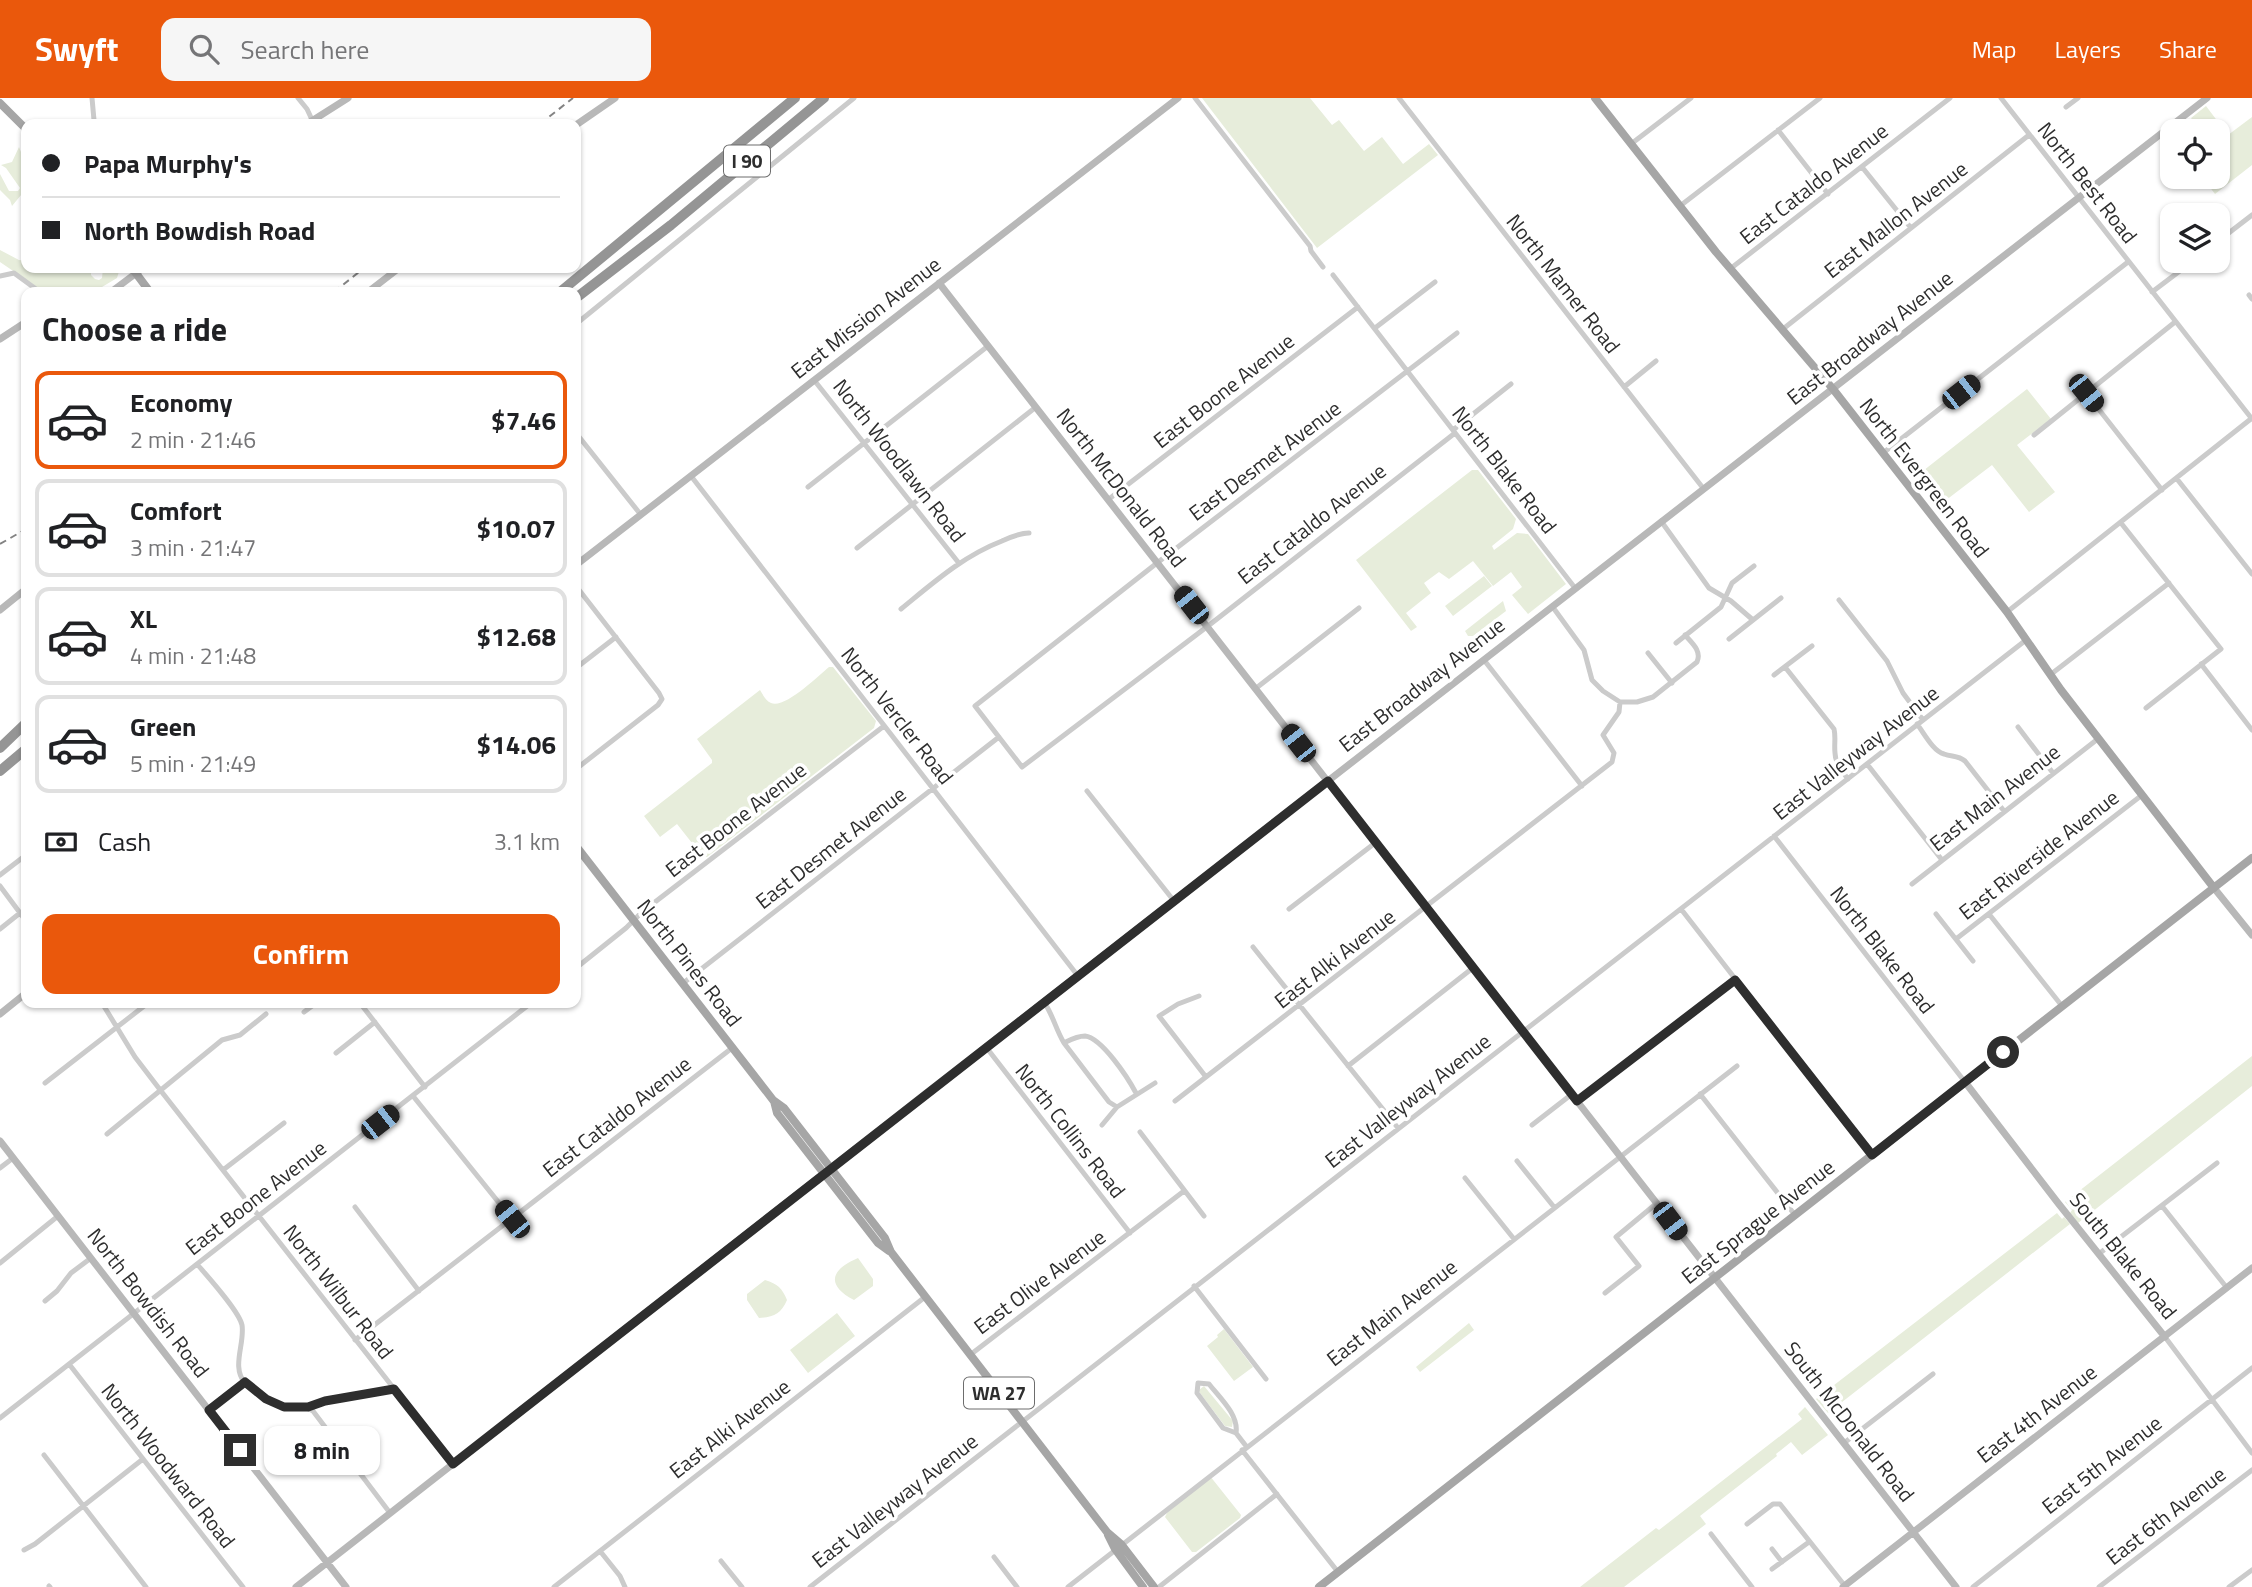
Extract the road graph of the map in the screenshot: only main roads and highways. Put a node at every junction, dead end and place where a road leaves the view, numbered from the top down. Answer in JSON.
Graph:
{"nodes":[{"id":1,"x":795,"y":98,"type":"edge"},
{"id":2,"x":824,"y":98,"type":"edge"},
{"id":3,"x":1595,"y":98,"type":"edge"},
{"id":4,"x":0,"y":103,"type":"edge"},
{"id":5,"x":21,"y":124,"type":"edge"},
{"id":6,"x":659,"y":211,"type":"junction"},
{"id":7,"x":671,"y":225,"type":"junction"},
{"id":8,"x":581,"y":268,"type":"edge"},
{"id":9,"x":575,"y":273,"type":"edge"},
{"id":10,"x":557,"y":287,"type":"edge"},
{"id":11,"x":566,"y":287,"type":"edge"},
{"id":12,"x":581,"y":294,"type":"edge"},
{"id":13,"x":581,"y":302,"type":"edge"},
{"id":14,"x":21,"y":730,"type":"edge"},
{"id":15,"x":0,"y":749,"type":"edge"},
{"id":16,"x":21,"y":753,"type":"edge"},
{"id":17,"x":21,"y":761,"type":"edge"},
{"id":18,"x":0,"y":771,"type":"edge"},
{"id":19,"x":0,"y":776,"type":"edge"},
{"id":20,"x":581,"y":852,"type":"edge"},
{"id":21,"x":2252,"y":858,"type":"edge"},
{"id":22,"x":2214,"y":888,"type":"junction"},
{"id":23,"x":1118,"y":1547,"type":"junction"},
{"id":24,"x":1321,"y":1586,"type":"edge"},
{"id":25,"x":1143,"y":1587,"type":"edge"},
{"id":26,"x":1156,"y":1587,"type":"edge"}],
"edges":[{"from":1,"to":6,"type":"highway","number":"I 90"},
{"from":2,"to":7,"type":"highway","number":"I 90"},
{"from":3,"to":22,"type":"main road","name":"North Evergreen Road"},
{"from":4,"to":5,"type":"main road"},
{"from":6,"to":8,"type":"highway"},
{"from":6,"to":11,"type":"highway","number":"I 90"},
{"from":7,"to":12,"type":"highway","number":"I 90"},
{"from":7,"to":13,"type":"highway"},
{"from":9,"to":10,"type":"highway"},
{"from":14,"to":15,"type":"highway"},
{"from":16,"to":18,"type":"highway"},
{"from":17,"to":19,"type":"highway"},
{"from":20,"to":23,"type":"main road","name":"North Pines Road","number":"WA 27"},
{"from":21,"to":22,"type":"main road","name":"East Sprague Avenue"},
{"from":22,"to":24,"type":"main road","name":"East Sprague Avenue"},
{"from":23,"to":25,"type":"main road","name":"North Pines Road","number":"WA 27"},
{"from":23,"to":26,"type":"main road","name":"North Pines Road","number":"WA 27"}]}
